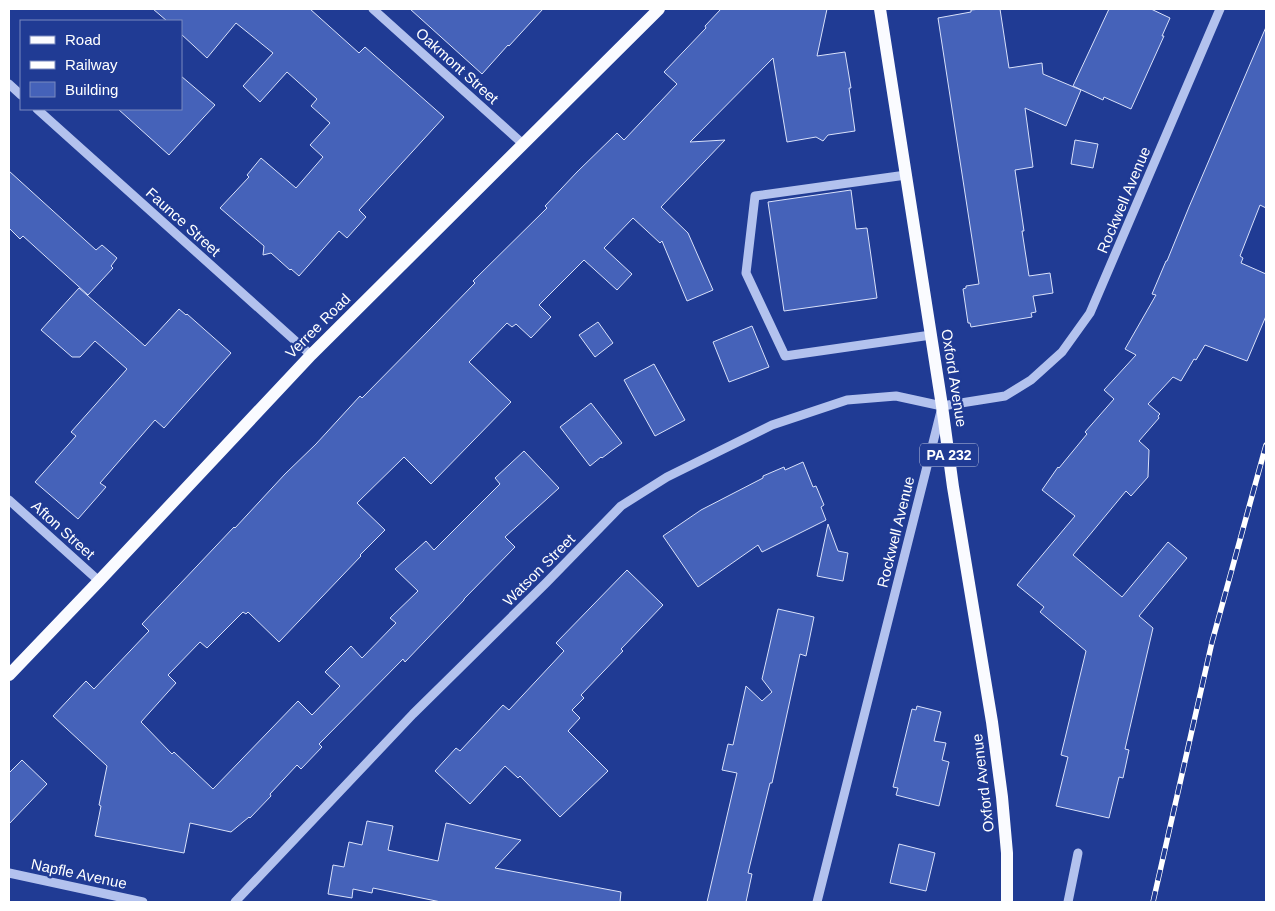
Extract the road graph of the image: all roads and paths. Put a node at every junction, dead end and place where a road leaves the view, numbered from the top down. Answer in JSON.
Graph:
{"nodes":[{"id":1,"x":373,"y":9,"type":"edge"},
{"id":2,"x":880,"y":9,"type":"edge"},
{"id":3,"x":1220,"y":9,"type":"edge"},
{"id":4,"x":656,"y":10,"type":"edge"},
{"id":5,"x":9,"y":84,"type":"edge"},
{"id":6,"x":20,"y":94,"type":"edge"},
{"id":7,"x":38,"y":110,"type":"edge"},
{"id":8,"x":523,"y":144,"type":"junction"},
{"id":9,"x":906,"y":175,"type":"junction"},
{"id":10,"x":931,"y":335,"type":"junction"},
{"id":11,"x":311,"y":355,"type":"junction"},
{"id":12,"x":942,"y":406,"type":"junction"},
{"id":13,"x":9,"y":500,"type":"edge"},
{"id":14,"x":99,"y":581,"type":"junction"},
{"id":15,"x":9,"y":675,"type":"edge"},
{"id":16,"x":1078,"y":853,"type":"dead end"},
{"id":17,"x":9,"y":873,"type":"edge"},
{"id":18,"x":143,"y":902,"type":"edge"},
{"id":19,"x":235,"y":902,"type":"edge"},
{"id":20,"x":817,"y":902,"type":"edge"},
{"id":21,"x":1007,"y":902,"type":"edge"},
{"id":22,"x":1068,"y":902,"type":"edge"}],
"edges":[{"from":1,"to":8,"type":"street","name":"Oakmont Street"},
{"from":2,"to":9,"type":"main road","name":"Oxford Avenue","number":"PA 232"},
{"from":3,"to":12,"type":"street","name":"Rockwell Avenue"},
{"from":4,"to":8,"type":"main road","name":"Verree Road"},
{"from":5,"to":6,"type":"street"},
{"from":7,"to":11,"type":"street","name":"Faunce Street"},
{"from":8,"to":11,"type":"main road","name":"Verree Road"},
{"from":9,"to":10,"type":"main road","name":"Oxford Avenue","number":"PA 232"},
{"from":9,"to":10,"type":"street"},
{"from":10,"to":12,"type":"main road","name":"Oxford Avenue","number":"PA 232"},
{"from":11,"to":14,"type":"main road","name":"Verree Road"},
{"from":12,"to":19,"type":"street","name":"Watson Street"},
{"from":12,"to":20,"type":"street","name":"Rockwell Avenue"},
{"from":12,"to":21,"type":"main road","name":"Oxford Avenue","number":"PA 232"},
{"from":13,"to":14,"type":"street","name":"Afton Street"},
{"from":14,"to":15,"type":"main road","name":"Verree Road"},
{"from":16,"to":22,"type":"street"},
{"from":17,"to":18,"type":"street","name":"Napfle Avenue"}]}
